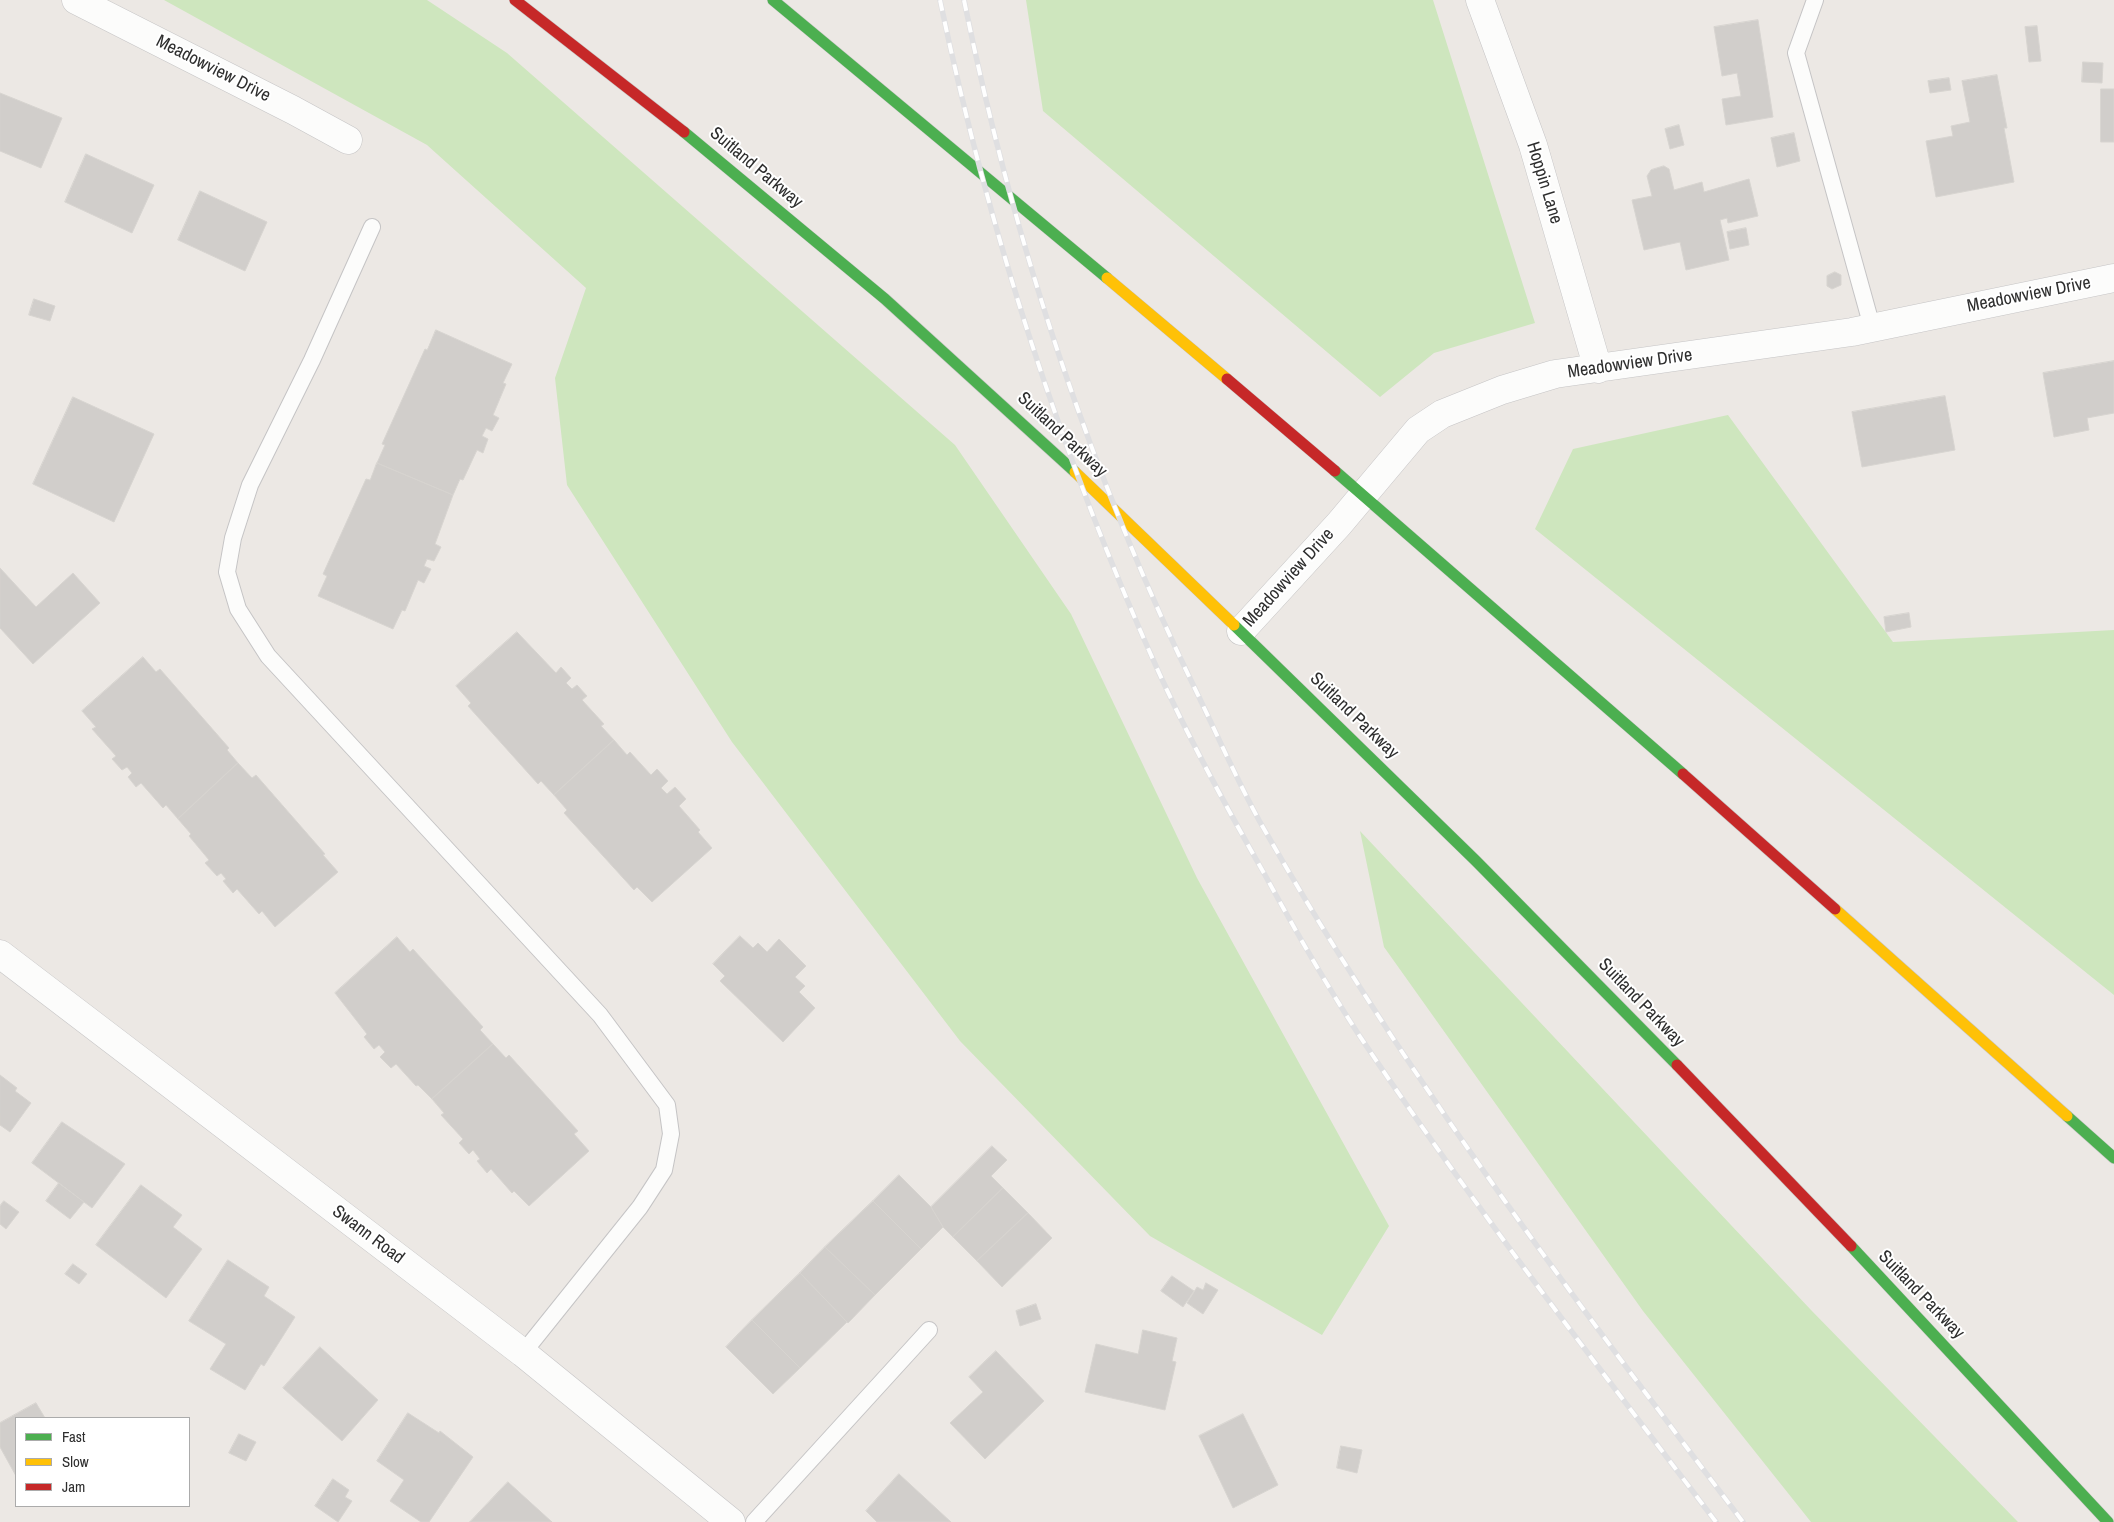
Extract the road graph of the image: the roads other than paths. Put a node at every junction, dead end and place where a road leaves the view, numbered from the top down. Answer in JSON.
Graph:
{"nodes":[{"id":1,"x":76,"y":0,"type":"edge"},
{"id":2,"x":515,"y":0,"type":"edge"},
{"id":3,"x":773,"y":0,"type":"edge"},
{"id":4,"x":1480,"y":0,"type":"edge"},
{"id":5,"x":1815,"y":0,"type":"edge"},
{"id":6,"x":348,"y":140,"type":"dead end"},
{"id":7,"x":372,"y":228,"type":"dead end"},
{"id":8,"x":2114,"y":278,"type":"edge"},
{"id":9,"x":1872,"y":327,"type":"junction"},
{"id":10,"x":1598,"y":369,"type":"junction"},
{"id":11,"x":1363,"y":495,"type":"junction"},
{"id":12,"x":1241,"y":631,"type":"junction"},
{"id":13,"x":0,"y":954,"type":"edge"},
{"id":14,"x":2114,"y":1158,"type":"edge"},
{"id":15,"x":929,"y":1330,"type":"dead end"},
{"id":16,"x":523,"y":1353,"type":"junction"},
{"id":17,"x":731,"y":1522,"type":"edge"},
{"id":18,"x":754,"y":1522,"type":"edge"},
{"id":19,"x":2108,"y":1522,"type":"edge"}],
"edges":[{"from":1,"to":6,"type":"street","name":"Meadowview Drive"},
{"from":2,"to":12,"type":"highway","name":"Suitland Parkway"},
{"from":3,"to":11,"type":"highway"},
{"from":4,"to":10,"type":"street","name":"Hoppin Lane"},
{"from":5,"to":9,"type":"lane"},
{"from":7,"to":16,"type":"lane"},
{"from":8,"to":9,"type":"street","name":"Meadowview Drive"},
{"from":9,"to":10,"type":"street","name":"Meadowview Drive"},
{"from":10,"to":11,"type":"street","name":"Meadowview Drive"},
{"from":11,"to":12,"type":"street","name":"Meadowview Drive"},
{"from":11,"to":14,"type":"highway"},
{"from":12,"to":19,"type":"highway","name":"Suitland Parkway"},
{"from":13,"to":16,"type":"street","name":"Swann Road"},
{"from":15,"to":18,"type":"lane"},
{"from":16,"to":17,"type":"street","name":"Swann Road"}]}
